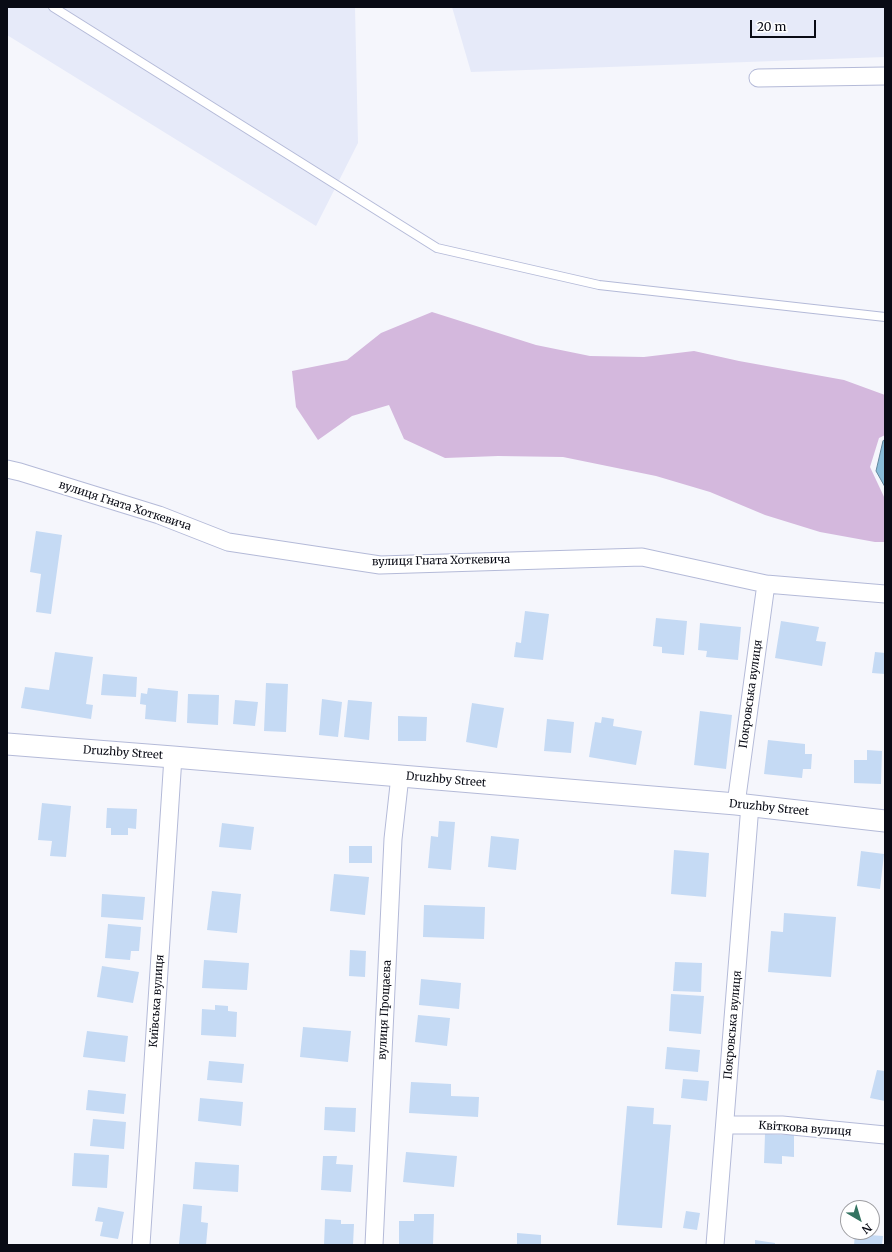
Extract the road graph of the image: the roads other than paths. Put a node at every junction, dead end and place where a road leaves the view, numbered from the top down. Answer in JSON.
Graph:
{"nodes":[{"id":1,"x":53,"y":7,"type":"edge"},
{"id":2,"x":885,"y":76,"type":"edge"},
{"id":3,"x":758,"y":78,"type":"dead end"},
{"id":4,"x":885,"y":317,"type":"edge"},
{"id":5,"x":7,"y":469,"type":"edge"},
{"id":6,"x":766,"y":584,"type":"junction"},
{"id":7,"x":885,"y":594,"type":"edge"},
{"id":8,"x":7,"y":744,"type":"edge"},
{"id":9,"x":173,"y":757,"type":"junction"},
{"id":10,"x":400,"y":776,"type":"junction"},
{"id":11,"x":743,"y":804,"type":"junction"},
{"id":12,"x":885,"y":821,"type":"edge"},
{"id":13,"x":725,"y":1125,"type":"junction"},
{"id":14,"x":885,"y":1135,"type":"edge"},
{"id":15,"x":141,"y":1245,"type":"edge"},
{"id":16,"x":374,"y":1245,"type":"edge"},
{"id":17,"x":715,"y":1245,"type":"edge"}],
"edges":[{"from":1,"to":4,"type":"lane"},
{"from":2,"to":3,"type":"street"},
{"from":5,"to":6,"type":"street","name":"вулиця Гната Хоткевича"},
{"from":6,"to":7,"type":"street","name":"вулиця Гната Хоткевича"},
{"from":6,"to":11,"type":"street","name":"Покровська вулиця"},
{"from":8,"to":9,"type":"street","name":"Druzhby Street"},
{"from":9,"to":10,"type":"street","name":"Druzhby Street"},
{"from":9,"to":15,"type":"street","name":"Київська вулиця"},
{"from":10,"to":11,"type":"street","name":"Druzhby Street"},
{"from":10,"to":16,"type":"street","name":"вулиця Прощаєва"},
{"from":11,"to":12,"type":"street","name":"Druzhby Street"},
{"from":11,"to":13,"type":"street","name":"Покровська вулиця"},
{"from":13,"to":14,"type":"street","name":"Квіткова вулиця"},
{"from":13,"to":17,"type":"street","name":"Покровська вулиця"}]}
